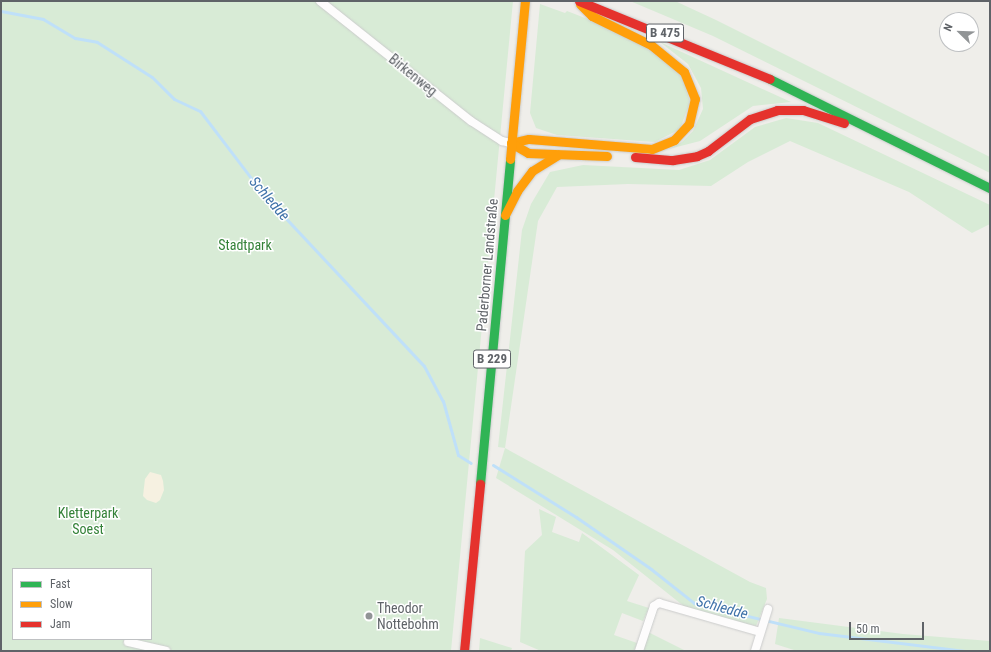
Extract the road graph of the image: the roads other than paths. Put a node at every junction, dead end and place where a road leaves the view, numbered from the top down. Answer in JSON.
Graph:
{"nodes":[{"id":1,"x":320,"y":1,"type":"edge"},
{"id":2,"x":525,"y":1,"type":"edge"},
{"id":3,"x":578,"y":1,"type":"edge"},
{"id":4,"x":860,"y":123,"type":"junction"},
{"id":5,"x":511,"y":143,"type":"junction"},
{"id":6,"x":559,"y":155,"type":"junction"},
{"id":7,"x":990,"y":188,"type":"edge"},
{"id":8,"x":505,"y":215,"type":"junction"},
{"id":9,"x":768,"y":609,"type":"dead end"},
{"id":10,"x":760,"y":632,"type":"junction"},
{"id":11,"x":128,"y":642,"type":"dead end"},
{"id":12,"x":166,"y":651,"type":"edge"},
{"id":13,"x":464,"y":651,"type":"edge"},
{"id":14,"x":639,"y":651,"type":"edge"},
{"id":15,"x":755,"y":651,"type":"edge"}],
"edges":[{"from":1,"to":5,"type":"street","name":"Birkenweg"},
{"from":2,"to":5,"type":"main road","name":"Paderborner Landstraße","number":"B 229"},
{"from":3,"to":4,"type":"main road","number":"B 475"},
{"from":3,"to":5,"type":"main road"},
{"from":4,"to":6,"type":"main road"},
{"from":4,"to":7,"type":"main road","number":"B 475"},
{"from":5,"to":6,"type":"main road"},
{"from":5,"to":8,"type":"main road","name":"Paderborner Landstraße","number":"B 229"},
{"from":6,"to":8,"type":"main road"},
{"from":8,"to":13,"type":"main road","name":"Paderborner Landstraße","number":"B 229"},
{"from":9,"to":10,"type":"street"},
{"from":10,"to":14,"type":"street"},
{"from":10,"to":15,"type":"street"},
{"from":11,"to":12,"type":"street"}]}
